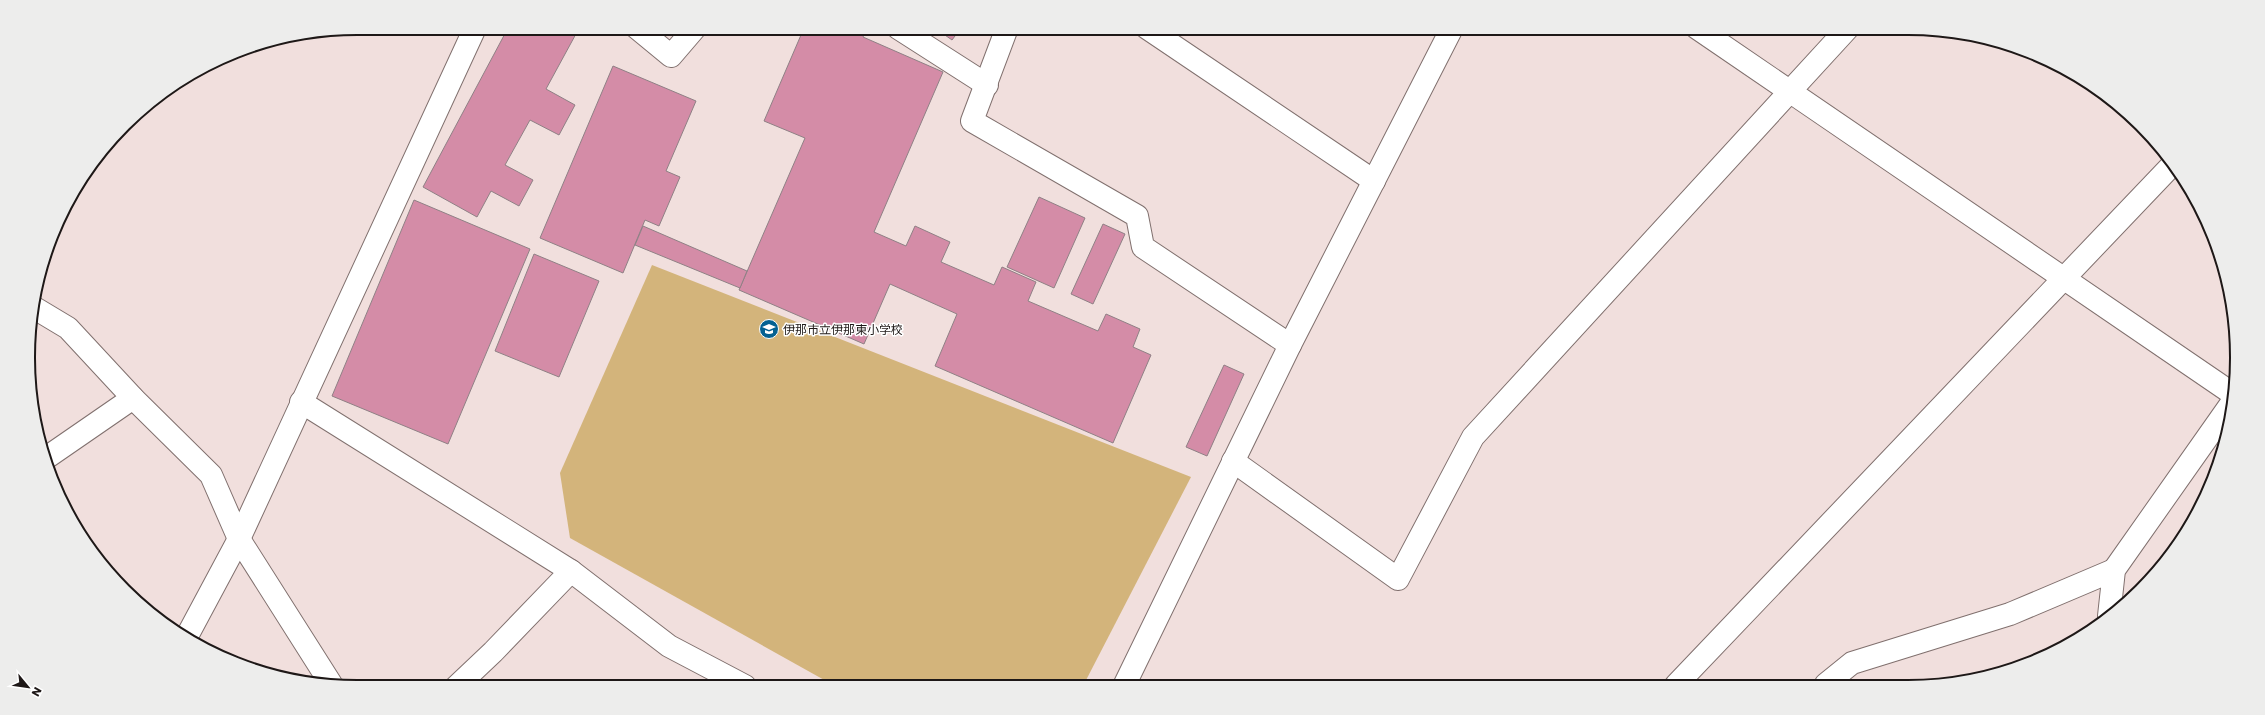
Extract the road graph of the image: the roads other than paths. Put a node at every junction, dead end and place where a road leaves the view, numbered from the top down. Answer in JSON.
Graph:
{"nodes":[{"id":1,"x":472,"y":35,"type":"edge"},
{"id":2,"x":646,"y":35,"type":"edge"},
{"id":3,"x":689,"y":35,"type":"edge"},
{"id":4,"x":909,"y":35,"type":"edge"},
{"id":5,"x":1005,"y":35,"type":"edge"},
{"id":6,"x":1157,"y":35,"type":"edge"},
{"id":7,"x":1448,"y":35,"type":"edge"},
{"id":8,"x":1707,"y":35,"type":"edge"},
{"id":9,"x":1842,"y":35,"type":"edge"},
{"id":10,"x":987,"y":85,"type":"junction"},
{"id":11,"x":1790,"y":91,"type":"junction"},
{"id":12,"x":2169,"y":168,"type":"edge"},
{"id":13,"x":1374,"y":181,"type":"junction"},
{"id":14,"x":2064,"y":279,"type":"junction"},
{"id":15,"x":39,"y":310,"type":"edge"},
{"id":16,"x":1290,"y":346,"type":"junction"},
{"id":17,"x":2228,"y":391,"type":"edge"},
{"id":18,"x":133,"y":398,"type":"junction"},
{"id":19,"x":301,"y":402,"type":"junction"},
{"id":20,"x":2225,"y":412,"type":"edge"},
{"id":21,"x":50,"y":455,"type":"edge"},
{"id":22,"x":1233,"y":461,"type":"junction"},
{"id":23,"x":240,"y":539,"type":"junction"},
{"id":24,"x":2114,"y":570,"type":"junction"},
{"id":25,"x":570,"y":571,"type":"junction"},
{"id":26,"x":2110,"y":608,"type":"edge"},
{"id":27,"x":189,"y":633,"type":"edge"},
{"id":28,"x":327,"y":678,"type":"edge"},
{"id":29,"x":463,"y":680,"type":"edge"},
{"id":30,"x":734,"y":680,"type":"edge"},
{"id":31,"x":1127,"y":680,"type":"edge"},
{"id":32,"x":1681,"y":680,"type":"edge"},
{"id":33,"x":1831,"y":680,"type":"edge"}],
"edges":[{"from":1,"to":19,"type":"street"},
{"from":2,"to":3,"type":"street"},
{"from":4,"to":10,"type":"street"},
{"from":5,"to":10,"type":"street"},
{"from":6,"to":13,"type":"street"},
{"from":7,"to":13,"type":"street"},
{"from":8,"to":11,"type":"street"},
{"from":9,"to":11,"type":"street"},
{"from":10,"to":16,"type":"street"},
{"from":11,"to":14,"type":"street"},
{"from":11,"to":22,"type":"street"},
{"from":12,"to":14,"type":"street"},
{"from":13,"to":16,"type":"street"},
{"from":14,"to":17,"type":"street"},
{"from":14,"to":32,"type":"street"},
{"from":15,"to":18,"type":"street"},
{"from":16,"to":22,"type":"street"},
{"from":18,"to":21,"type":"street"},
{"from":18,"to":23,"type":"street"},
{"from":19,"to":23,"type":"street"},
{"from":19,"to":25,"type":"street"},
{"from":20,"to":24,"type":"street"},
{"from":22,"to":31,"type":"street"},
{"from":23,"to":27,"type":"street"},
{"from":23,"to":28,"type":"street"},
{"from":24,"to":26,"type":"street"},
{"from":24,"to":33,"type":"street"},
{"from":25,"to":29,"type":"street"},
{"from":25,"to":30,"type":"street"}]}
